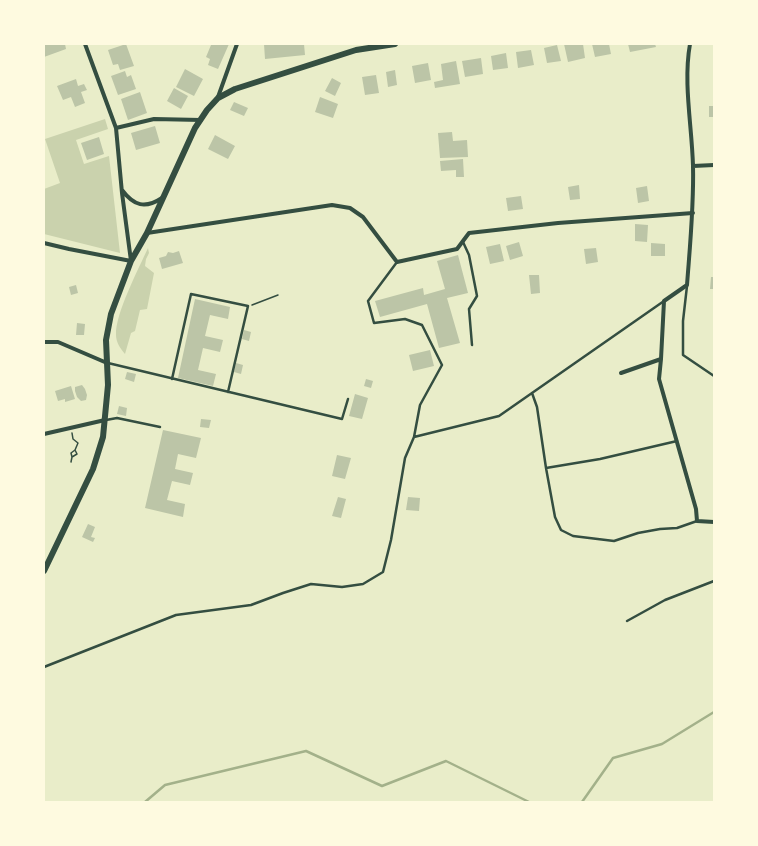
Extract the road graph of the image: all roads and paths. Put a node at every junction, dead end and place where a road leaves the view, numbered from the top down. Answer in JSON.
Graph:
{"nodes":[{"id":1,"x":85,"y":44,"type":"edge"},
{"id":2,"x":237,"y":44,"type":"edge"},
{"id":3,"x":395,"y":44,"type":"edge"},
{"id":4,"x":690,"y":44,"type":"edge"},
{"id":5,"x":218,"y":98,"type":"junction"},
{"id":6,"x":201,"y":120,"type":"junction"},
{"id":7,"x":116,"y":128,"type":"junction"},
{"id":8,"x":714,"y":165,"type":"edge"},
{"id":9,"x":693,"y":166,"type":"junction"},
{"id":10,"x":122,"y":190,"type":"junction"},
{"id":11,"x":163,"y":198,"type":"junction"},
{"id":12,"x":693,"y":213,"type":"junction"},
{"id":13,"x":146,"y":233,"type":"junction"},
{"id":14,"x":463,"y":242,"type":"junction"},
{"id":15,"x":44,"y":243,"type":"edge"},
{"id":16,"x":131,"y":262,"type":"junction"},
{"id":17,"x":396,"y":262,"type":"junction"},
{"id":18,"x":687,"y":285,"type":"junction"},
{"id":19,"x":278,"y":295,"type":"dead end"},
{"id":20,"x":664,"y":301,"type":"junction"},
{"id":21,"x":248,"y":306,"type":"junction"},
{"id":22,"x":44,"y":342,"type":"edge"},
{"id":23,"x":472,"y":344,"type":"dead end"},
{"id":24,"x":661,"y":359,"type":"junction"},
{"id":25,"x":107,"y":363,"type":"junction"},
{"id":26,"x":621,"y":373,"type":"dead end"},
{"id":27,"x":714,"y":376,"type":"edge"},
{"id":28,"x":172,"y":379,"type":"junction"},
{"id":29,"x":228,"y":392,"type":"junction"},
{"id":30,"x":532,"y":393,"type":"junction"},
{"id":31,"x":348,"y":399,"type":"dead end"},
{"id":32,"x":105,"y":420,"type":"junction"},
{"id":33,"x":160,"y":427,"type":"dead end"},
{"id":34,"x":44,"y":434,"type":"edge"},
{"id":35,"x":414,"y":437,"type":"junction"},
{"id":36,"x":73,"y":439,"type":"dead end"},
{"id":37,"x":677,"y":441,"type":"junction"},
{"id":38,"x":75,"y":450,"type":"junction"},
{"id":39,"x":72,"y":457,"type":"junction"},
{"id":40,"x":70,"y":462,"type":"dead end"},
{"id":41,"x":546,"y":468,"type":"junction"},
{"id":42,"x":697,"y":521,"type":"junction"},
{"id":43,"x":714,"y":522,"type":"edge"},
{"id":44,"x":44,"y":571,"type":"edge"},
{"id":45,"x":714,"y":581,"type":"edge"},
{"id":46,"x":627,"y":621,"type":"dead end"},
{"id":47,"x":44,"y":668,"type":"edge"}],
"edges":[{"from":1,"to":7,"type":"street"},
{"from":2,"to":5,"type":"street"},
{"from":3,"to":5,"type":"main road"},
{"from":4,"to":9,"type":"street"},
{"from":5,"to":6,"type":"main road"},
{"from":6,"to":7,"type":"street"},
{"from":6,"to":11,"type":"main road"},
{"from":7,"to":10,"type":"street"},
{"from":8,"to":9,"type":"street"},
{"from":9,"to":12,"type":"street"},
{"from":10,"to":11,"type":"street"},
{"from":10,"to":16,"type":"street"},
{"from":11,"to":13,"type":"main road"},
{"from":12,"to":14,"type":"street"},
{"from":12,"to":18,"type":"street"},
{"from":13,"to":16,"type":"main road"},
{"from":13,"to":17,"type":"street"},
{"from":14,"to":17,"type":"street"},
{"from":14,"to":23,"type":"lane"},
{"from":15,"to":16,"type":"street"},
{"from":16,"to":25,"type":"main road"},
{"from":17,"to":35,"type":"lane"},
{"from":18,"to":20,"type":"street"},
{"from":18,"to":27,"type":"lane"},
{"from":19,"to":21,"type":"path"},
{"from":20,"to":24,"type":"street"},
{"from":20,"to":30,"type":"lane"},
{"from":21,"to":28,"type":"lane"},
{"from":21,"to":29,"type":"lane"},
{"from":22,"to":25,"type":"street"},
{"from":24,"to":26,"type":"street"},
{"from":24,"to":37,"type":"street"},
{"from":25,"to":28,"type":"lane"},
{"from":25,"to":32,"type":"main road"},
{"from":28,"to":29,"type":"lane"},
{"from":29,"to":31,"type":"lane"},
{"from":30,"to":35,"type":"lane"},
{"from":30,"to":41,"type":"lane"},
{"from":32,"to":33,"type":"lane"},
{"from":32,"to":34,"type":"street"},
{"from":32,"to":44,"type":"main road"},
{"from":35,"to":47,"type":"lane"},
{"from":36,"to":38,"type":"path"},
{"from":37,"to":41,"type":"lane"},
{"from":37,"to":42,"type":"street"},
{"from":38,"to":39,"type":"path"},
{"from":38,"to":39,"type":"path"},
{"from":39,"to":40,"type":"path"},
{"from":41,"to":42,"type":"lane"},
{"from":42,"to":43,"type":"street"},
{"from":45,"to":46,"type":"lane"}]}
